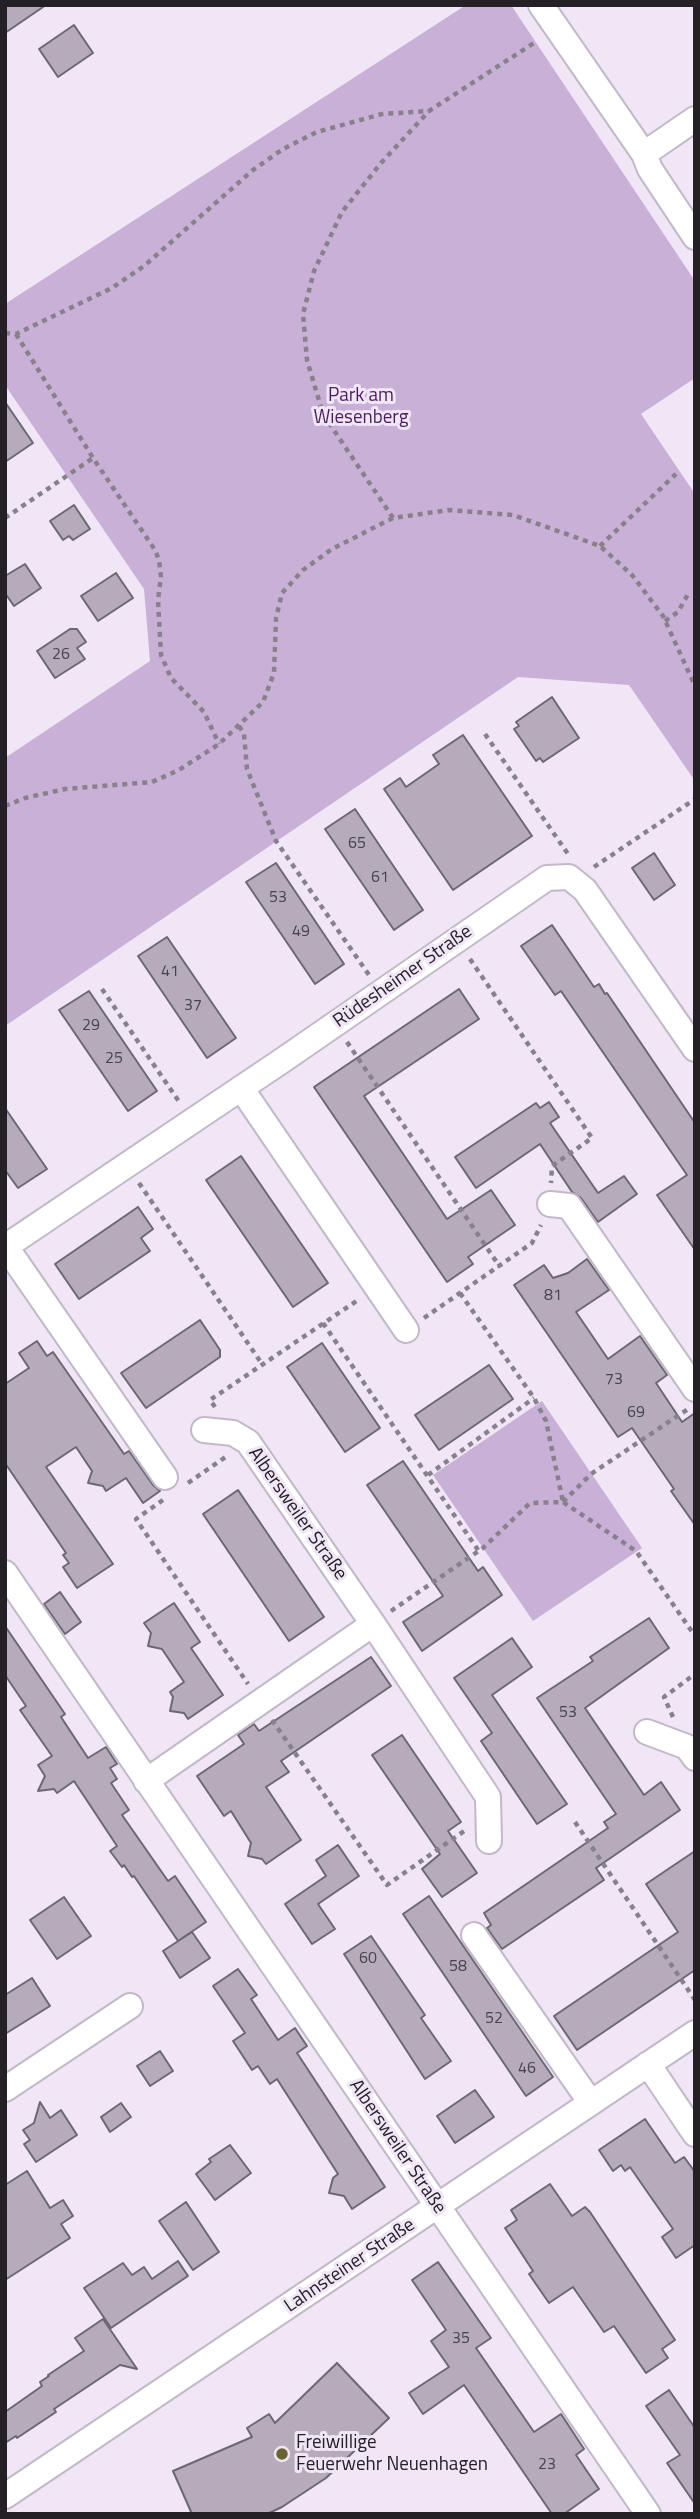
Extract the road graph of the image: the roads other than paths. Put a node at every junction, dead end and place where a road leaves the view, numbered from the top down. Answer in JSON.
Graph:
{"nodes":[{"id":1,"x":541,"y":5,"type":"edge"},
{"id":2,"x":695,"y":119,"type":"edge"},
{"id":3,"x":644,"y":154,"type":"junction"},
{"id":4,"x":695,"y":237,"type":"edge"},
{"id":5,"x":695,"y":1049,"type":"edge"},
{"id":6,"x":241,"y":1088,"type":"junction"},
{"id":7,"x":550,"y":1204,"type":"road end"},
{"id":8,"x":6,"y":1247,"type":"edge"},
{"id":9,"x":406,"y":1330,"type":"road end"},
{"id":10,"x":695,"y":1389,"type":"edge"},
{"id":11,"x":204,"y":1430,"type":"dead end"},
{"id":12,"x":171,"y":1487,"type":"road end"},
{"id":13,"x":5,"y":1573,"type":"edge"},
{"id":14,"x":373,"y":1624,"type":"junction"},
{"id":15,"x":647,"y":1731,"type":"dead end"},
{"id":16,"x":691,"y":1753,"type":"edge"},
{"id":17,"x":146,"y":1780,"type":"junction"},
{"id":18,"x":488,"y":1831,"type":"road end"},
{"id":19,"x":474,"y":1935,"type":"dead end"},
{"id":20,"x":130,"y":2006,"type":"dead end"},
{"id":21,"x":695,"y":2033,"type":"edge"},
{"id":22,"x":648,"y":2064,"type":"junction"},
{"id":23,"x":5,"y":2089,"type":"edge"},
{"id":24,"x":591,"y":2103,"type":"junction"},
{"id":25,"x":695,"y":2134,"type":"edge"},
{"id":26,"x":438,"y":2207,"type":"junction"},
{"id":27,"x":5,"y":2496,"type":"edge"},
{"id":28,"x":648,"y":2514,"type":"edge"}],
"edges":[{"from":1,"to":3,"type":"street"},
{"from":2,"to":3,"type":"street"},
{"from":3,"to":4,"type":"street"},
{"from":5,"to":6,"type":"street","name":"Rüdesheimer Straße"},
{"from":6,"to":8,"type":"street","name":"Rüdesheimer Straße"},
{"from":6,"to":9,"type":"street"},
{"from":7,"to":10,"type":"street"},
{"from":8,"to":12,"type":"street"},
{"from":11,"to":14,"type":"street","name":"Albersweiler Straße"},
{"from":13,"to":17,"type":"street","name":"Albersweiler Straße"},
{"from":14,"to":17,"type":"street"},
{"from":14,"to":18,"type":"street","name":"Albersweiler Straße"},
{"from":15,"to":16,"type":"street"},
{"from":17,"to":26,"type":"street","name":"Albersweiler Straße"},
{"from":19,"to":24,"type":"street"},
{"from":20,"to":23,"type":"street"},
{"from":21,"to":22,"type":"street","name":"Lahnsteiner Straße"},
{"from":22,"to":24,"type":"street","name":"Lahnsteiner Straße"},
{"from":22,"to":25,"type":"street"},
{"from":24,"to":26,"type":"street","name":"Lahnsteiner Straße"},
{"from":26,"to":27,"type":"street","name":"Lahnsteiner Straße"},
{"from":26,"to":28,"type":"street","name":"Albersweiler Straße"}]}
